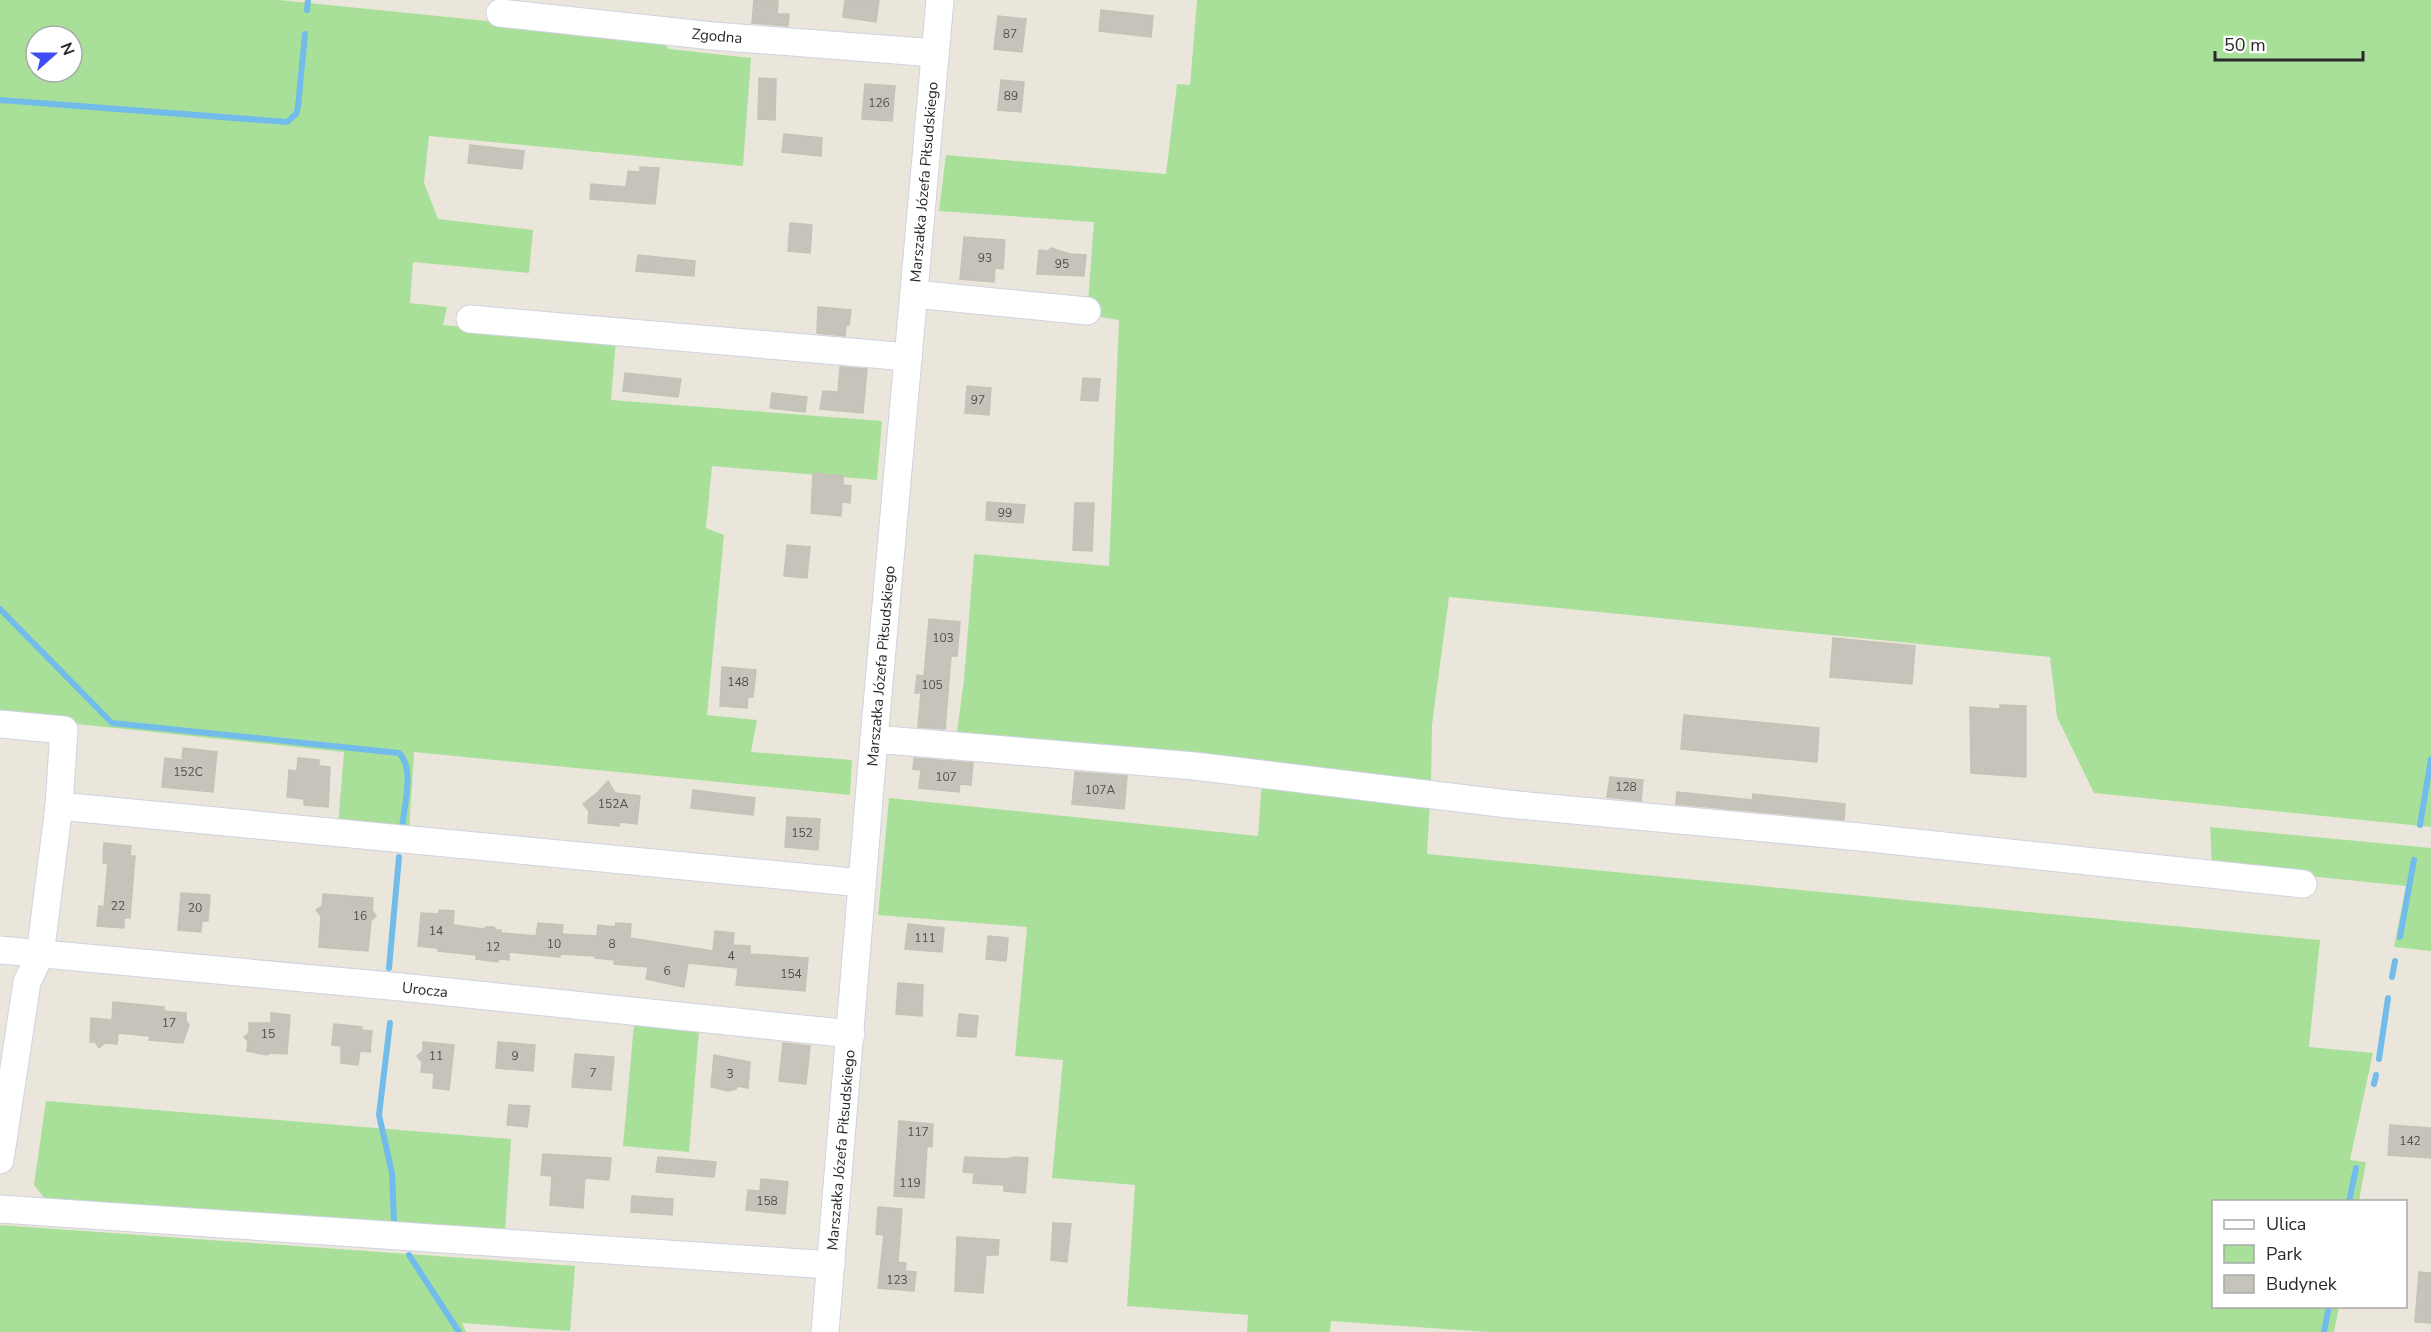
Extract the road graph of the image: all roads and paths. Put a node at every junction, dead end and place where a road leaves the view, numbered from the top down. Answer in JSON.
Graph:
{"nodes":[{"id":1,"x":940,"y":0,"type":"edge"},
{"id":2,"x":500,"y":13,"type":"dead end"},
{"id":3,"x":935,"y":53,"type":"junction"},
{"id":4,"x":914,"y":294,"type":"junction"},
{"id":5,"x":1087,"y":311,"type":"dead end"},
{"id":6,"x":470,"y":319,"type":"dead end"},
{"id":7,"x":908,"y":357,"type":"junction"},
{"id":8,"x":0,"y":724,"type":"edge"},
{"id":9,"x":874,"y":739,"type":"junction"},
{"id":10,"x":58,"y":806,"type":"junction"},
{"id":11,"x":862,"y":883,"type":"junction"},
{"id":12,"x":2303,"y":884,"type":"dead end"},
{"id":13,"x":0,"y":950,"type":"edge"},
{"id":14,"x":40,"y":955,"type":"junction"},
{"id":15,"x":850,"y":1034,"type":"junction"},
{"id":16,"x":0,"y":1160,"type":"edge"},
{"id":17,"x":0,"y":1209,"type":"edge"},
{"id":18,"x":831,"y":1266,"type":"junction"},
{"id":19,"x":825,"y":1332,"type":"edge"}],
"edges":[{"from":1,"to":3,"type":"street","name":"Marszałka Józefa Piłsudskiego"},
{"from":2,"to":3,"type":"street","name":"Zgodna"},
{"from":3,"to":4,"type":"street","name":"Marszałka Józefa Piłsudskiego"},
{"from":4,"to":5,"type":"street"},
{"from":4,"to":7,"type":"street","name":"Marszałka Józefa Piłsudskiego"},
{"from":6,"to":7,"type":"street"},
{"from":7,"to":9,"type":"street","name":"Marszałka Józefa Piłsudskiego"},
{"from":8,"to":10,"type":"street"},
{"from":9,"to":11,"type":"street","name":"Marszałka Józefa Piłsudskiego"},
{"from":9,"to":12,"type":"street"},
{"from":10,"to":11,"type":"street"},
{"from":10,"to":14,"type":"street"},
{"from":11,"to":15,"type":"street","name":"Marszałka Józefa Piłsudskiego"},
{"from":13,"to":14,"type":"street","name":"Urocza"},
{"from":14,"to":15,"type":"street","name":"Urocza"},
{"from":14,"to":16,"type":"street"},
{"from":15,"to":18,"type":"street","name":"Marszałka Józefa Piłsudskiego"},
{"from":17,"to":18,"type":"street"},
{"from":18,"to":19,"type":"street","name":"Marszałka Józefa Piłsudskiego"}]}
